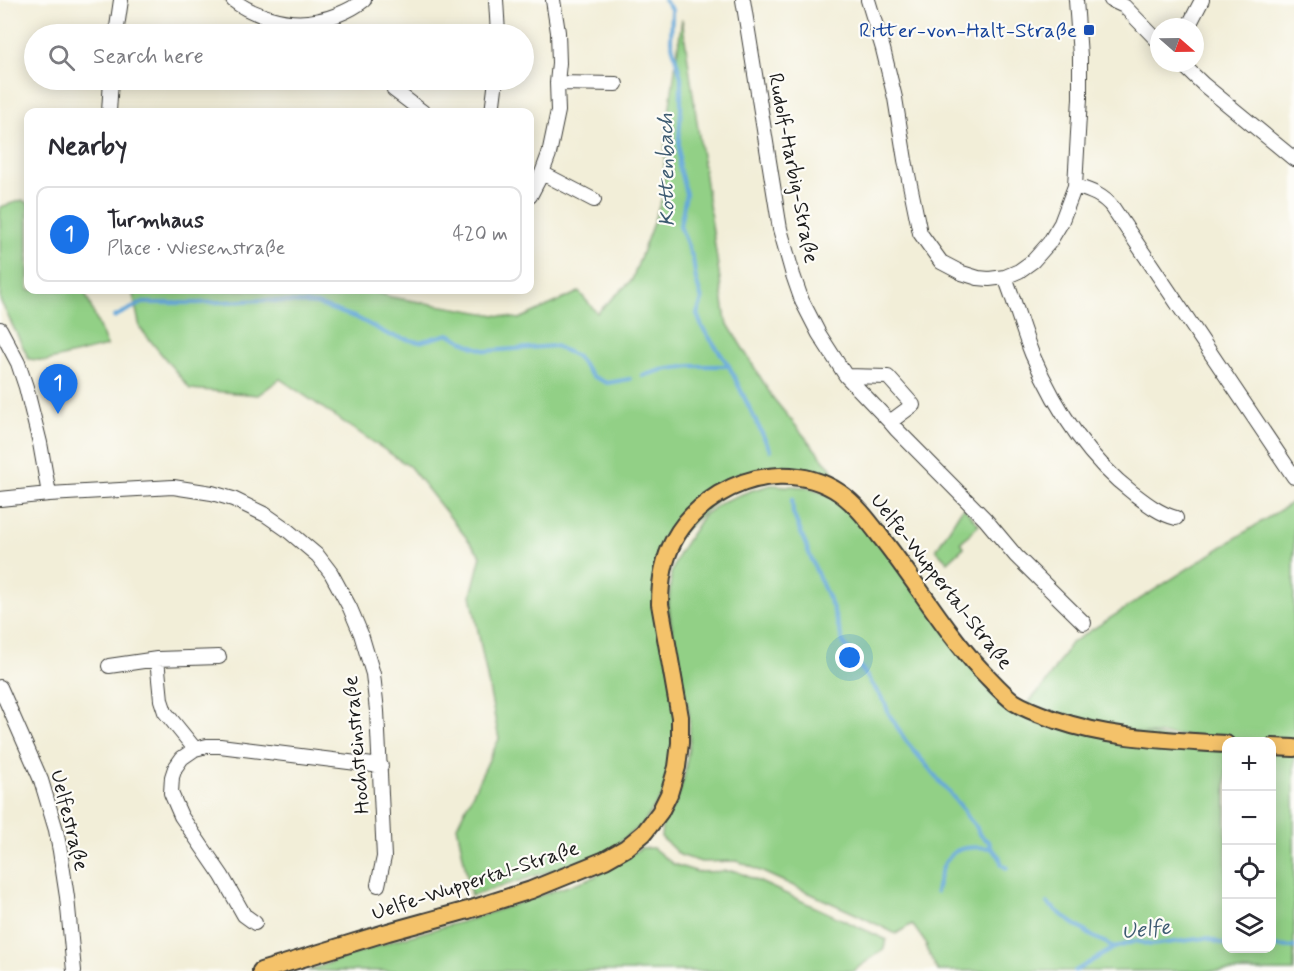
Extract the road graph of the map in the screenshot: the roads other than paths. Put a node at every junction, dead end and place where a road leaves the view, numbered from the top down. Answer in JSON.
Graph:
{"nodes":[{"id":1,"x":121,"y":0,"type":"edge"},
{"id":2,"x":233,"y":0,"type":"edge"},
{"id":3,"x":364,"y":0,"type":"edge"},
{"id":4,"x":496,"y":0,"type":"edge"},
{"id":5,"x":553,"y":0,"type":"edge"},
{"id":6,"x":743,"y":0,"type":"edge"},
{"id":7,"x":868,"y":0,"type":"edge"},
{"id":8,"x":1076,"y":0,"type":"edge"},
{"id":9,"x":1111,"y":0,"type":"edge"},
{"id":10,"x":1202,"y":0,"type":"edge"},
{"id":11,"x":1193,"y":18,"type":"edge"},
{"id":12,"x":117,"y":24,"type":"edge"},
{"id":13,"x":497,"y":24,"type":"edge"},
{"id":14,"x":1150,"y":33,"type":"edge"},
{"id":15,"x":1190,"y":72,"type":"edge"},
{"id":16,"x":557,"y":83,"type":"junction"},
{"id":17,"x":616,"y":84,"type":"dead end"},
{"id":18,"x":111,"y":90,"type":"edge"},
{"id":19,"x":394,"y":90,"type":"dead end"},
{"id":20,"x":495,"y":90,"type":"edge"},
{"id":21,"x":110,"y":108,"type":"edge"},
{"id":22,"x":418,"y":108,"type":"edge"},
{"id":23,"x":492,"y":108,"type":"edge"},
{"id":24,"x":1294,"y":159,"type":"edge"},
{"id":25,"x":542,"y":174,"type":"junction"},
{"id":26,"x":1075,"y":186,"type":"junction"},
{"id":27,"x":534,"y":189,"type":"edge"},
{"id":28,"x":594,"y":200,"type":"dead end"},
{"id":29,"x":1005,"y":277,"type":"junction"},
{"id":30,"x":0,"y":329,"type":"edge"},
{"id":31,"x":846,"y":376,"type":"junction"},
{"id":32,"x":890,"y":422,"type":"junction"},
{"id":33,"x":1294,"y":477,"type":"edge"},
{"id":34,"x":50,"y":494,"type":"junction"},
{"id":35,"x":0,"y":499,"type":"edge"},
{"id":36,"x":1176,"y":518,"type":"dead end"},
{"id":37,"x":1084,"y":623,"type":"dead end"},
{"id":38,"x":219,"y":657,"type":"dead end"},
{"id":39,"x":157,"y":660,"type":"junction"},
{"id":40,"x":109,"y":666,"type":"dead end"},
{"id":41,"x":0,"y":687,"type":"edge"},
{"id":42,"x":1222,"y":744,"type":"edge"},
{"id":43,"x":1276,"y":747,"type":"edge"},
{"id":44,"x":1294,"y":748,"type":"edge"},
{"id":45,"x":195,"y":749,"type":"junction"},
{"id":46,"x":381,"y":766,"type":"junction"},
{"id":47,"x":378,"y":885,"type":"dead end"},
{"id":48,"x":255,"y":922,"type":"dead end"},
{"id":49,"x":270,"y":970,"type":"edge"},
{"id":50,"x":74,"y":971,"type":"edge"}],
"edges":[{"from":1,"to":12,"type":"street"},
{"from":2,"to":3,"type":"street"},
{"from":4,"to":13,"type":"street"},
{"from":5,"to":16,"type":"street"},
{"from":6,"to":31,"type":"street","name":"Rudolf-Harbig-Straße"},
{"from":7,"to":29,"type":"street"},
{"from":8,"to":26,"type":"street"},
{"from":9,"to":14,"type":"street"},
{"from":10,"to":11,"type":"street"},
{"from":15,"to":24,"type":"street"},
{"from":16,"to":17,"type":"street"},
{"from":16,"to":25,"type":"street"},
{"from":18,"to":21,"type":"street"},
{"from":19,"to":22,"type":"street"},
{"from":20,"to":23,"type":"street"},
{"from":25,"to":27,"type":"street"},
{"from":25,"to":28,"type":"street"},
{"from":26,"to":29,"type":"street"},
{"from":26,"to":33,"type":"street"},
{"from":29,"to":36,"type":"street"},
{"from":30,"to":34,"type":"street"},
{"from":31,"to":32,"type":"street","name":"Rudolf-Harbig-Straße"},
{"from":31,"to":32,"type":"street"},
{"from":32,"to":37,"type":"street"},
{"from":34,"to":35,"type":"street","name":"Hochsteinstraße"},
{"from":34,"to":46,"type":"street","name":"Hochsteinstraße"},
{"from":38,"to":39,"type":"street"},
{"from":39,"to":40,"type":"street"},
{"from":39,"to":45,"type":"street"},
{"from":41,"to":50,"type":"street","name":"Uelfestraße"},
{"from":42,"to":49,"type":"main road","name":"Uelfe-Wuppertal-Straße"},
{"from":43,"to":44,"type":"main road"},
{"from":45,"to":46,"type":"street"},
{"from":45,"to":48,"type":"street"},
{"from":46,"to":47,"type":"street","name":"Hochsteinstraße"}]}
